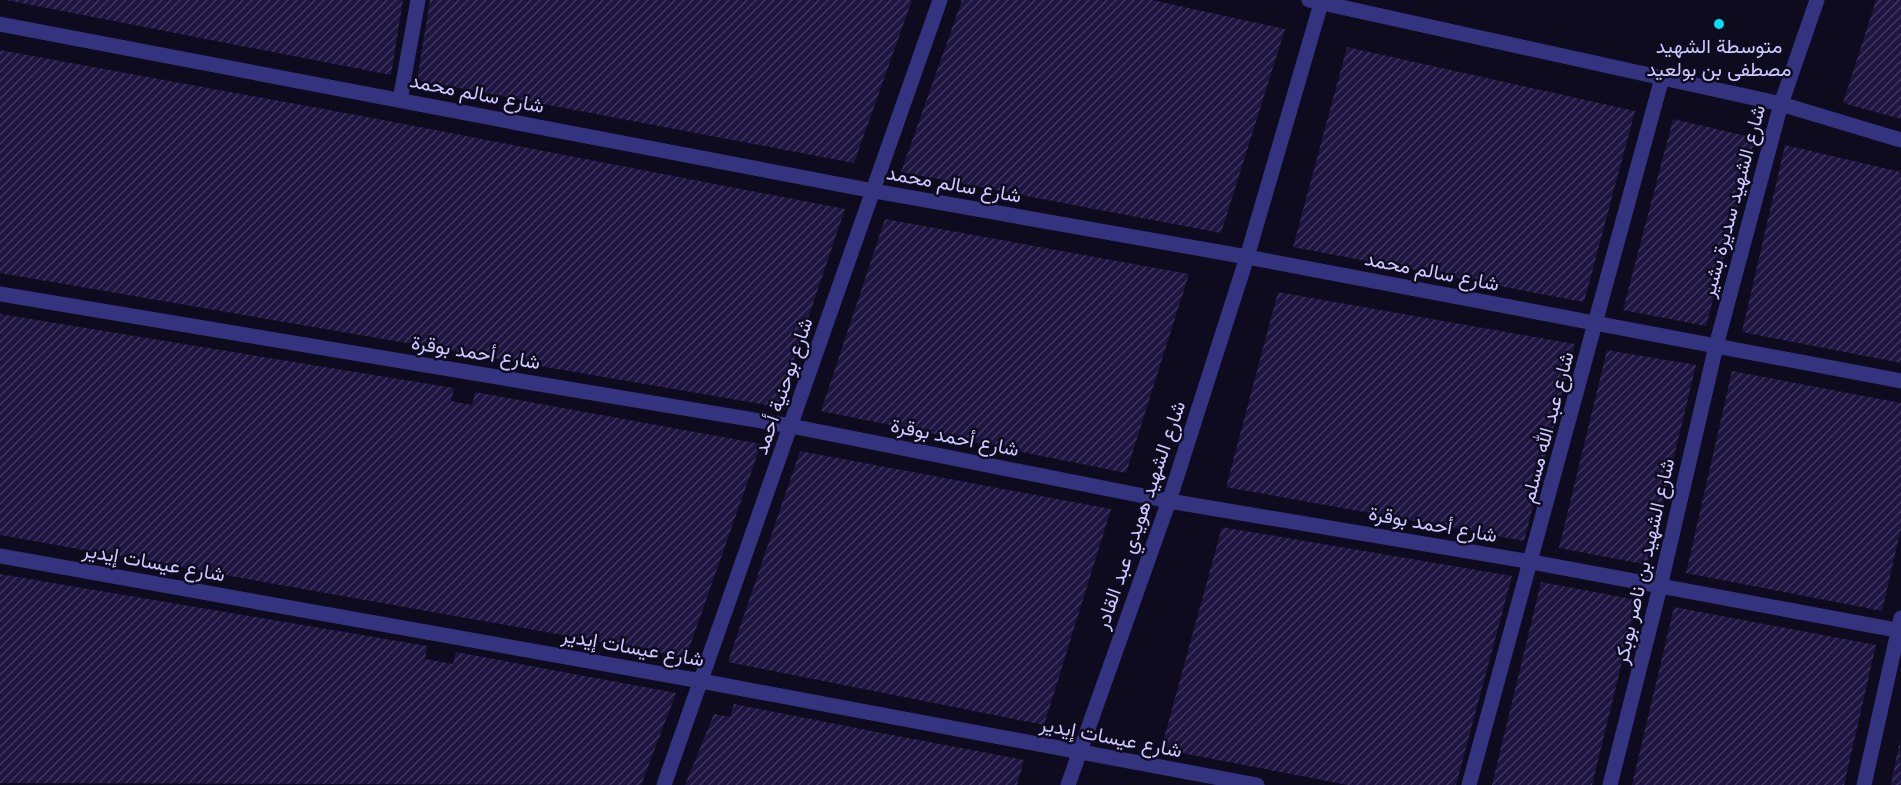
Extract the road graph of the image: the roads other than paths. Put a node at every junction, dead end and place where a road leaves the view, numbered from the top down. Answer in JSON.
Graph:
{"nodes":[{"id":1,"x":418,"y":0,"type":"edge"},
{"id":2,"x":940,"y":0,"type":"edge"},
{"id":3,"x":1817,"y":0,"type":"edge"},
{"id":4,"x":1318,"y":1,"type":"edge"},
{"id":5,"x":0,"y":24,"type":"edge"},
{"id":6,"x":1662,"y":78,"type":"junction"},
{"id":7,"x":400,"y":100,"type":"junction"},
{"id":8,"x":1780,"y":104,"type":"junction"},
{"id":9,"x":1901,"y":140,"type":"edge"},
{"id":10,"x":874,"y":191,"type":"junction"},
{"id":11,"x":1246,"y":257,"type":"junction"},
{"id":12,"x":0,"y":294,"type":"edge"},
{"id":13,"x":1597,"y":323,"type":"junction"},
{"id":14,"x":1716,"y":346,"type":"junction"},
{"id":15,"x":1901,"y":381,"type":"edge"},
{"id":16,"x":791,"y":426,"type":"junction"},
{"id":17,"x":1169,"y":501,"type":"junction"},
{"id":18,"x":0,"y":556,"type":"edge"},
{"id":19,"x":1532,"y":562,"type":"junction"},
{"id":20,"x":1660,"y":588,"type":"junction"},
{"id":21,"x":1900,"y":626,"type":"edge"},
{"id":22,"x":701,"y":681,"type":"junction"},
{"id":23,"x":1079,"y":752,"type":"junction"},
{"id":24,"x":664,"y":785,"type":"edge"},
{"id":25,"x":1068,"y":785,"type":"edge"},
{"id":26,"x":1257,"y":785,"type":"edge"},
{"id":27,"x":1469,"y":785,"type":"edge"},
{"id":28,"x":1610,"y":785,"type":"edge"},
{"id":29,"x":1864,"y":785,"type":"edge"}],
"edges":[{"from":1,"to":7,"type":"street"},
{"from":2,"to":10,"type":"street","name":"شارع بوحنية أحمد"},
{"from":3,"to":8,"type":"street","name":"شارع الشهيد سديرة بشير"},
{"from":4,"to":6,"type":"street"},
{"from":4,"to":11,"type":"street","name":"شارع الشهيد هويدي عبد القادر"},
{"from":5,"to":7,"type":"street","name":"شارع سالم محمد"},
{"from":6,"to":8,"type":"street"},
{"from":6,"to":13,"type":"street","name":"شارع عبد الله مسلم"},
{"from":7,"to":10,"type":"street","name":"شارع سالم محمد"},
{"from":8,"to":9,"type":"street"},
{"from":8,"to":14,"type":"street","name":"شارع الشهيد سديرة بشير"},
{"from":10,"to":11,"type":"street","name":"شارع سالم محمد"},
{"from":10,"to":16,"type":"street","name":"شارع بوحنية أحمد"},
{"from":11,"to":13,"type":"street","name":"شارع سالم محمد"},
{"from":11,"to":17,"type":"street","name":"شارع الشهيد هويدي عبد القادر"},
{"from":12,"to":16,"type":"street","name":"شارع أحمد بوقرة"},
{"from":13,"to":14,"type":"street","name":"شارع سالم محمد"},
{"from":13,"to":19,"type":"street","name":"شارع عبد الله مسلم"},
{"from":14,"to":15,"type":"street","name":"شارع سالم محمد"},
{"from":14,"to":20,"type":"street","name":"شارع الشهيد بن ناصر بوبكر"},
{"from":16,"to":17,"type":"street","name":"شارع أحمد بوقرة"},
{"from":16,"to":22,"type":"street","name":"شارع بوحنية أحمد"},
{"from":17,"to":19,"type":"street","name":"شارع أحمد بوقرة"},
{"from":17,"to":23,"type":"street","name":"شارع الشهيد هويدي عبد القادر"},
{"from":18,"to":22,"type":"street","name":"شارع عيسات إيدير"},
{"from":19,"to":20,"type":"street","name":"شارع أحمد بوقرة"},
{"from":19,"to":27,"type":"street","name":"شارع عبد الله مسلم"},
{"from":20,"to":21,"type":"street","name":"شارع أحمد بوقرة"},
{"from":20,"to":28,"type":"street","name":"شارع الشهيد بن ناصر بوبكر"},
{"from":21,"to":29,"type":"street"},
{"from":22,"to":23,"type":"street","name":"شارع عيسات إيدير"},
{"from":22,"to":24,"type":"street","name":"شارع بوحنية أحمد"},
{"from":23,"to":25,"type":"street","name":"شارع الشهيد هويدي عبد القادر"},
{"from":23,"to":26,"type":"street","name":"شارع عيسات إيدير"}]}
